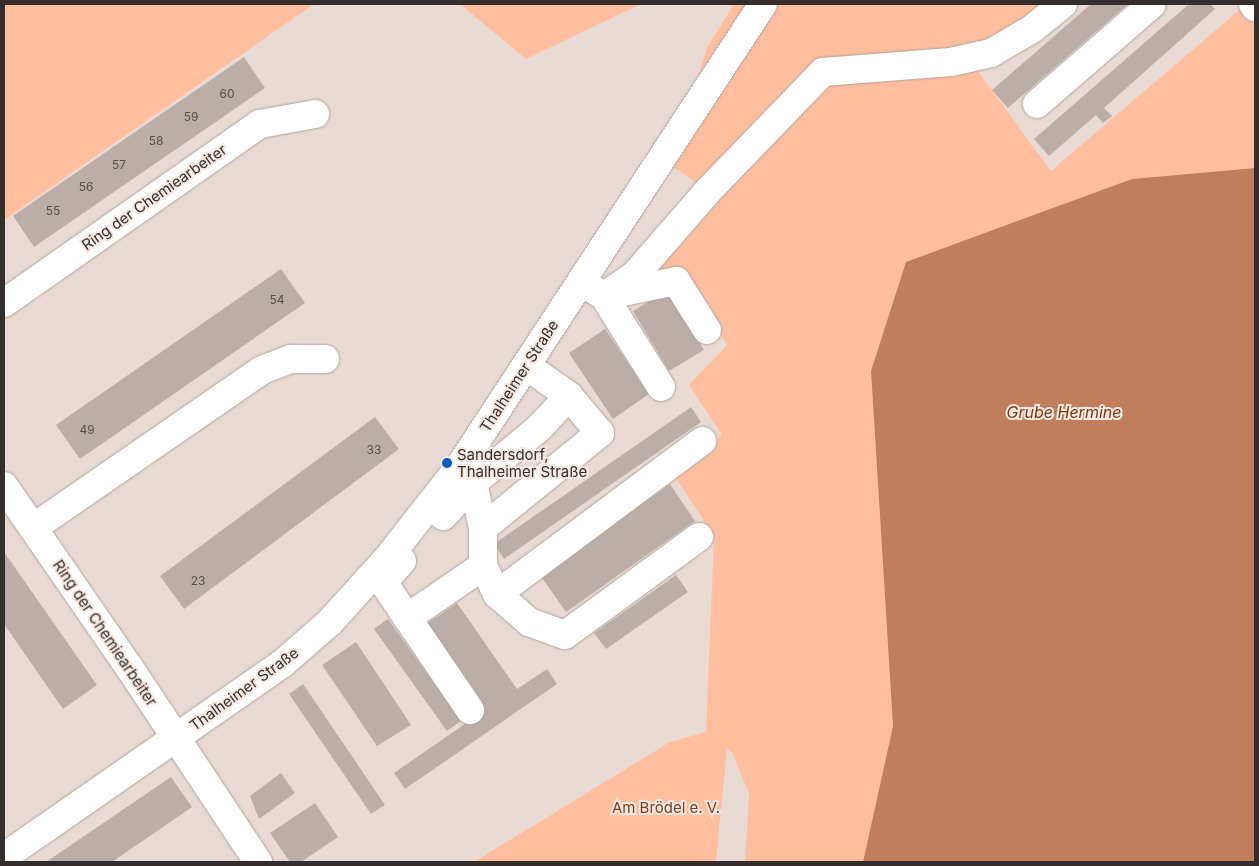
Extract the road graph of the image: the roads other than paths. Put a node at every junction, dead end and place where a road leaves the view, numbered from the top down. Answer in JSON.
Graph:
{"nodes":[{"id":1,"x":763,"y":4,"type":"edge"},
{"id":2,"x":1063,"y":4,"type":"edge"},
{"id":3,"x":1152,"y":4,"type":"edge"},
{"id":4,"x":1253,"y":4,"type":"edge"},
{"id":5,"x":1255,"y":7,"type":"edge"},
{"id":6,"x":1037,"y":104,"type":"dead end"},
{"id":7,"x":315,"y":114,"type":"dead end"},
{"id":8,"x":581,"y":282,"type":"junction"},
{"id":9,"x":604,"y":296,"type":"junction"},
{"id":10,"x":4,"y":303,"type":"edge"},
{"id":11,"x":707,"y":330,"type":"dead end"},
{"id":12,"x":325,"y":359,"type":"dead end"},
{"id":13,"x":527,"y":366,"type":"junction"},
{"id":14,"x":661,"y":387,"type":"dead end"},
{"id":15,"x":569,"y":396,"type":"junction"},
{"id":16,"x":702,"y":441,"type":"dead end"},
{"id":17,"x":467,"y":475,"type":"junction"},
{"id":18,"x":4,"y":486,"type":"edge"},
{"id":19,"x":32,"y":528,"type":"junction"},
{"id":20,"x":483,"y":528,"type":"junction"},
{"id":21,"x":699,"y":537,"type":"dead end"},
{"id":22,"x":483,"y":566,"type":"junction"},
{"id":23,"x":497,"y":594,"type":"junction"},
{"id":24,"x":407,"y":618,"type":"junction"},
{"id":25,"x":470,"y":710,"type":"dead end"},
{"id":26,"x":175,"y":739,"type":"junction"},
{"id":27,"x":4,"y":857,"type":"edge"},
{"id":28,"x":258,"y":862,"type":"edge"}],
"edges":[{"from":1,"to":8,"type":"street","name":"Thalheimer Straße"},
{"from":2,"to":9,"type":"street"},
{"from":3,"to":6,"type":"street"},
{"from":4,"to":5,"type":"street"},
{"from":7,"to":10,"type":"street","name":"Ring der Chemiearbeiter"},
{"from":8,"to":9,"type":"street"},
{"from":8,"to":13,"type":"street","name":"Thalheimer Straße"},
{"from":9,"to":11,"type":"street"},
{"from":9,"to":14,"type":"street"},
{"from":12,"to":19,"type":"street"},
{"from":13,"to":15,"type":"street"},
{"from":13,"to":17,"type":"street","name":"Thalheimer Straße"},
{"from":15,"to":17,"type":"street"},
{"from":15,"to":20,"type":"street"},
{"from":16,"to":23,"type":"street"},
{"from":17,"to":20,"type":"street"},
{"from":17,"to":24,"type":"street"},
{"from":17,"to":26,"type":"street","name":"Thalheimer Straße"},
{"from":18,"to":19,"type":"street","name":"Ring der Chemiearbeiter"},
{"from":19,"to":26,"type":"street","name":"Ring der Chemiearbeiter"},
{"from":20,"to":22,"type":"street"},
{"from":21,"to":23,"type":"street"},
{"from":22,"to":23,"type":"street"},
{"from":22,"to":24,"type":"street"},
{"from":24,"to":25,"type":"street"},
{"from":26,"to":27,"type":"street","name":"Thalheimer Straße"},
{"from":26,"to":28,"type":"street","name":"Thalheimer Straße"}]}
